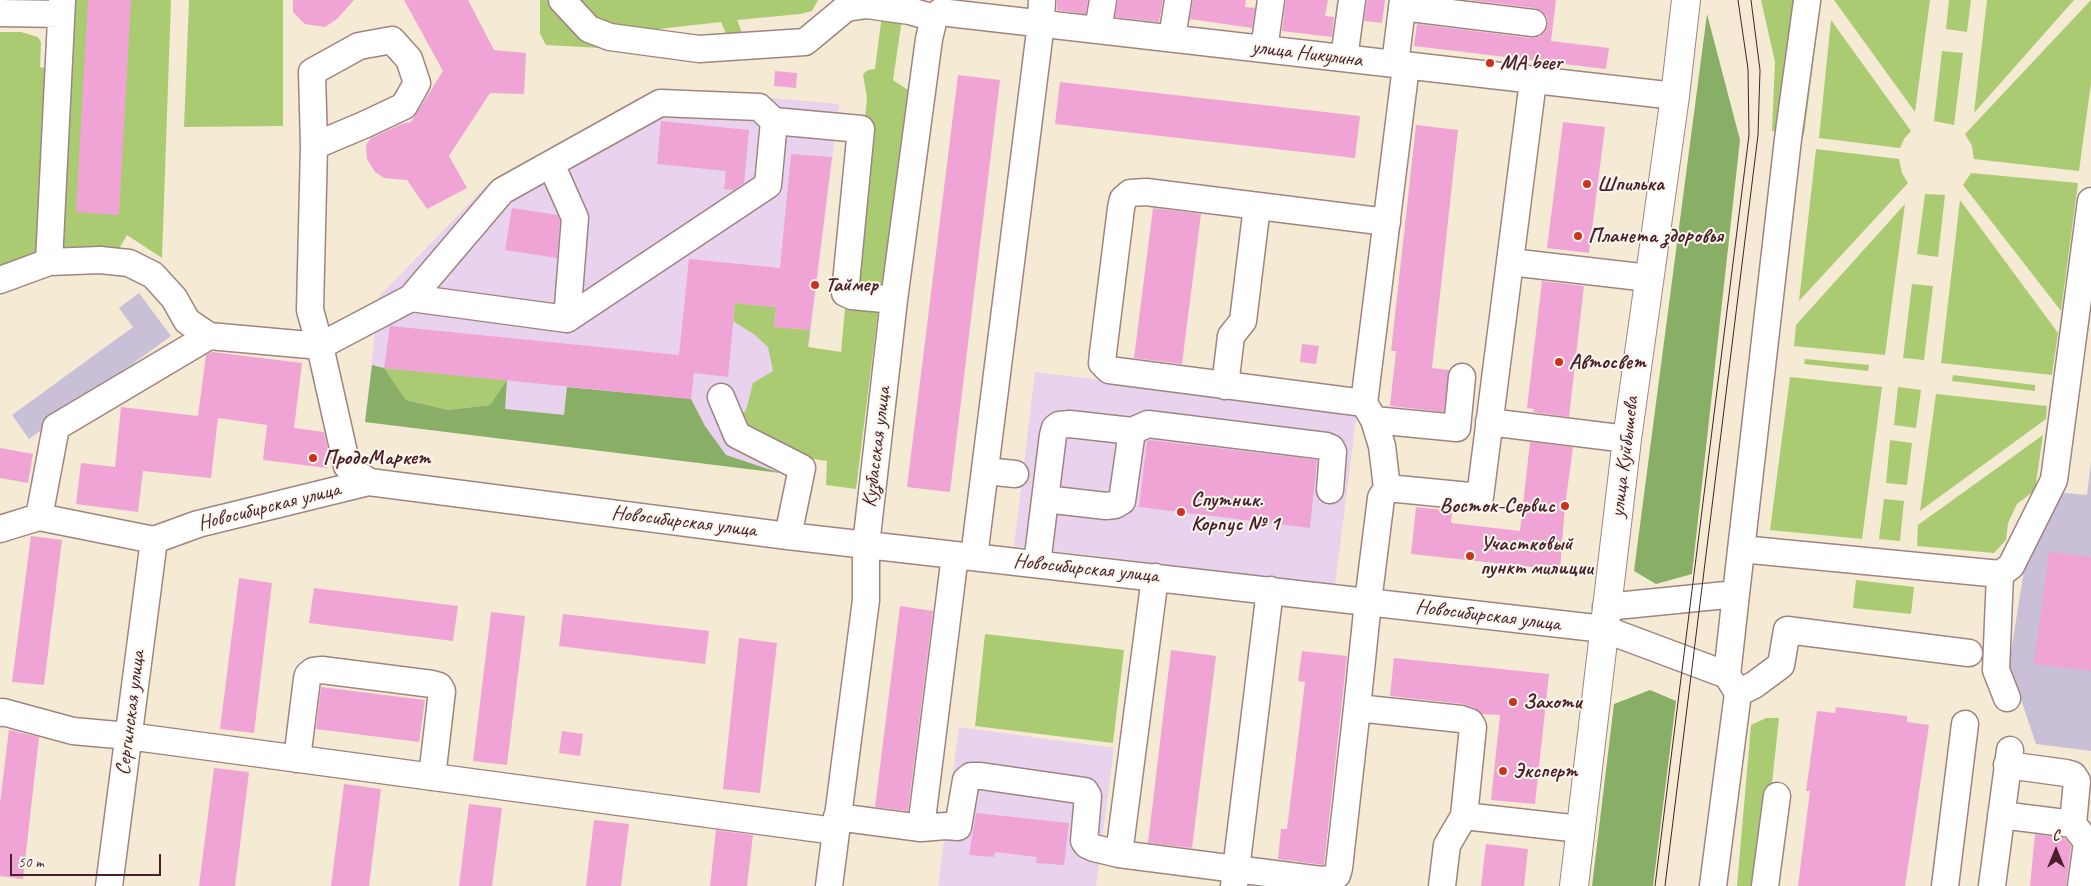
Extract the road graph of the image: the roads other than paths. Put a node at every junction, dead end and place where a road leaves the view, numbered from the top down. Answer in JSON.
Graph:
{"nodes":[{"id":1,"x":562,"y":0,"type":"edge"},
{"id":2,"x":1103,"y":0,"type":"edge"},
{"id":3,"x":1178,"y":0,"type":"edge"},
{"id":4,"x":1271,"y":0,"type":"edge"},
{"id":5,"x":1352,"y":0,"type":"edge"},
{"id":6,"x":1686,"y":0,"type":"edge"},
{"id":7,"x":1807,"y":1,"type":"dead end"},
{"id":8,"x":888,"y":4,"type":"edge"},
{"id":9,"x":1402,"y":4,"type":"edge"},
{"id":10,"x":61,"y":7,"type":"edge"},
{"id":11,"x":970,"y":7,"type":"edge"},
{"id":12,"x":833,"y":10,"type":"edge"},
{"id":13,"x":1042,"y":12,"type":"edge"},
{"id":14,"x":0,"y":14,"type":"edge"},
{"id":15,"x":937,"y":15,"type":"junction"},
{"id":16,"x":1533,"y":23,"type":"dead end"},
{"id":17,"x":1098,"y":30,"type":"junction"},
{"id":18,"x":1172,"y":38,"type":"junction"},
{"id":19,"x":1264,"y":49,"type":"junction"},
{"id":20,"x":1344,"y":58,"type":"junction"},
{"id":21,"x":1400,"y":65,"type":"junction"},
{"id":22,"x":1533,"y":81,"type":"junction"},
{"id":23,"x":1675,"y":96,"type":"junction"},
{"id":24,"x":774,"y":122,"type":"junction"},
{"id":25,"x":314,"y":146,"type":"junction"},
{"id":26,"x":551,"y":164,"type":"junction"},
{"id":27,"x":2091,"y":201,"type":"edge"},
{"id":28,"x":1257,"y":206,"type":"junction"},
{"id":29,"x":1387,"y":222,"type":"junction"},
{"id":30,"x":49,"y":262,"type":"junction"},
{"id":31,"x":1510,"y":262,"type":"junction"},
{"id":32,"x":1649,"y":278,"type":"junction"},
{"id":33,"x":0,"y":280,"type":"edge"},
{"id":34,"x":411,"y":298,"type":"junction"},
{"id":35,"x":894,"y":300,"type":"junction"},
{"id":36,"x":568,"y":319,"type":"junction"},
{"id":37,"x":209,"y":336,"type":"junction"},
{"id":38,"x":320,"y":346,"type":"junction"},
{"id":39,"x":1462,"y":377,"type":"dead end"},
{"id":40,"x":1225,"y":386,"type":"junction"},
{"id":41,"x":721,"y":397,"type":"dead end"},
{"id":42,"x":1369,"y":412,"type":"junction"},
{"id":43,"x":1490,"y":422,"type":"junction"},
{"id":44,"x":1132,"y":431,"type":"junction"},
{"id":45,"x":1627,"y":438,"type":"junction"},
{"id":46,"x":985,"y":471,"type":"junction"},
{"id":47,"x":1015,"y":474,"type":"dead end"},
{"id":48,"x":369,"y":482,"type":"junction"},
{"id":49,"x":1387,"y":488,"type":"junction"},
{"id":50,"x":1330,"y":490,"type":"dead end"},
{"id":51,"x":1045,"y":499,"type":"junction"},
{"id":52,"x":39,"y":517,"type":"junction"},
{"id":53,"x":0,"y":529,"type":"edge"},
{"id":54,"x":788,"y":536,"type":"junction"},
{"id":55,"x":154,"y":540,"type":"junction"},
{"id":56,"x":866,"y":545,"type":"junction"},
{"id":57,"x":1741,"y":549,"type":"junction"},
{"id":58,"x":964,"y":556,"type":"junction"},
{"id":59,"x":1037,"y":564,"type":"junction"},
{"id":60,"x":2000,"y":574,"type":"junction"},
{"id":61,"x":1156,"y":577,"type":"junction"},
{"id":62,"x":1270,"y":590,"type":"junction"},
{"id":63,"x":1736,"y":594,"type":"junction"},
{"id":64,"x":1368,"y":602,"type":"junction"},
{"id":65,"x":1605,"y":618,"type":"junction"},
{"id":66,"x":1969,"y":653,"type":"dead end"},
{"id":67,"x":1732,"y":684,"type":"junction"},
{"id":68,"x":2007,"y":698,"type":"dead end"},
{"id":69,"x":1357,"y":708,"type":"junction"},
{"id":70,"x":0,"y":713,"type":"edge"},
{"id":71,"x":1965,"y":724,"type":"dead end"},
{"id":72,"x":128,"y":736,"type":"junction"},
{"id":73,"x":297,"y":759,"type":"junction"},
{"id":74,"x":432,"y":777,"type":"junction"},
{"id":75,"x":1777,"y":796,"type":"dead end"},
{"id":76,"x":1464,"y":816,"type":"junction"},
{"id":77,"x":2001,"y":816,"type":"junction"},
{"id":78,"x":836,"y":824,"type":"junction"},
{"id":79,"x":2073,"y":824,"type":"junction"},
{"id":80,"x":921,"y":828,"type":"junction"},
{"id":81,"x":1580,"y":829,"type":"junction"},
{"id":82,"x":1119,"y":854,"type":"junction"},
{"id":83,"x":1235,"y":877,"type":"edge"},
{"id":84,"x":109,"y":886,"type":"edge"},
{"id":85,"x":828,"y":886,"type":"edge"},
{"id":86,"x":1442,"y":886,"type":"edge"},
{"id":87,"x":1574,"y":886,"type":"edge"},
{"id":88,"x":1713,"y":886,"type":"edge"},
{"id":89,"x":1765,"y":886,"type":"edge"},
{"id":90,"x":1945,"y":886,"type":"edge"},
{"id":91,"x":1992,"y":886,"type":"edge"},
{"id":92,"x":2081,"y":886,"type":"edge"}],
"edges":[{"from":1,"to":12,"type":"street","name":"улица Никулина"},
{"from":2,"to":17,"type":"street"},
{"from":3,"to":18,"type":"street"},
{"from":4,"to":19,"type":"street"},
{"from":5,"to":20,"type":"street"},
{"from":6,"to":23,"type":"main road","name":"улица Куйбышева"},
{"from":7,"to":57,"type":"street"},
{"from":8,"to":12,"type":"street","name":"улица Никулина"},
{"from":8,"to":15,"type":"street","name":"улица Никулина"},
{"from":9,"to":16,"type":"street"},
{"from":9,"to":21,"type":"street"},
{"from":10,"to":14,"type":"street"},
{"from":10,"to":30,"type":"street"},
{"from":11,"to":13,"type":"street","name":"улица Никулина"},
{"from":11,"to":15,"type":"street","name":"улица Никулина"},
{"from":13,"to":17,"type":"street","name":"улица Никулина"},
{"from":13,"to":46,"type":"street"},
{"from":15,"to":35,"type":"street","name":"Кузбасская улица"},
{"from":17,"to":18,"type":"street","name":"улица Никулина"},
{"from":18,"to":19,"type":"street","name":"улица Никулина"},
{"from":19,"to":20,"type":"street","name":"улица Никулина"},
{"from":20,"to":21,"type":"street","name":"улица Никулина"},
{"from":21,"to":22,"type":"street","name":"улица Никулина"},
{"from":21,"to":29,"type":"street"},
{"from":22,"to":23,"type":"street","name":"улица Никулина"},
{"from":22,"to":31,"type":"street"},
{"from":23,"to":32,"type":"main road","name":"улица Куйбышева"},
{"from":24,"to":26,"type":"street"},
{"from":24,"to":35,"type":"street"},
{"from":24,"to":36,"type":"street"},
{"from":25,"to":25,"type":"street"},
{"from":25,"to":38,"type":"street"},
{"from":26,"to":34,"type":"street"},
{"from":26,"to":36,"type":"street"},
{"from":27,"to":60,"type":"street"},
{"from":28,"to":29,"type":"street"},
{"from":28,"to":40,"type":"street"},
{"from":28,"to":40,"type":"street"},
{"from":29,"to":42,"type":"street"},
{"from":30,"to":33,"type":"street"},
{"from":30,"to":37,"type":"street"},
{"from":31,"to":32,"type":"street"},
{"from":31,"to":43,"type":"street"},
{"from":32,"to":45,"type":"main road","name":"улица Куйбышева"},
{"from":34,"to":36,"type":"street"},
{"from":34,"to":38,"type":"street"},
{"from":35,"to":56,"type":"street","name":"Кузбасская улица"},
{"from":37,"to":38,"type":"street"},
{"from":37,"to":52,"type":"street"},
{"from":38,"to":48,"type":"street"},
{"from":39,"to":42,"type":"street"},
{"from":40,"to":42,"type":"street"},
{"from":41,"to":54,"type":"street"},
{"from":42,"to":49,"type":"street"},
{"from":43,"to":45,"type":"street"},
{"from":43,"to":49,"type":"street"},
{"from":44,"to":50,"type":"street"},
{"from":44,"to":51,"type":"street"},
{"from":44,"to":51,"type":"street"},
{"from":45,"to":65,"type":"main road","name":"улица Куйбышева"},
{"from":46,"to":47,"type":"street"},
{"from":46,"to":58,"type":"street"},
{"from":48,"to":54,"type":"street","name":"Новосибирская улица"},
{"from":48,"to":55,"type":"street","name":"Новосибирская улица"},
{"from":49,"to":64,"type":"street"},
{"from":51,"to":59,"type":"street"},
{"from":52,"to":53,"type":"street"},
{"from":52,"to":55,"type":"street"},
{"from":54,"to":56,"type":"street","name":"Новосибирская улица"},
{"from":55,"to":72,"type":"street","name":"Сергинская улица"},
{"from":56,"to":58,"type":"street","name":"Новосибирская улица"},
{"from":56,"to":78,"type":"street","name":"Кузбасская улица"},
{"from":57,"to":60,"type":"street"},
{"from":57,"to":63,"type":"street"},
{"from":58,"to":59,"type":"street","name":"Новосибирская улица"},
{"from":58,"to":80,"type":"street"},
{"from":59,"to":61,"type":"street","name":"Новосибирская улица"},
{"from":60,"to":68,"type":"street"},
{"from":61,"to":62,"type":"street","name":"Новосибирская улица"},
{"from":61,"to":82,"type":"street"},
{"from":62,"to":64,"type":"street","name":"Новосибирская улица"},
{"from":62,"to":83,"type":"street"},
{"from":63,"to":65,"type":"street"},
{"from":63,"to":67,"type":"street"},
{"from":64,"to":65,"type":"street","name":"Новосибирская улица"},
{"from":64,"to":69,"type":"street"},
{"from":65,"to":67,"type":"street","name":"Новосибирская улица"},
{"from":65,"to":81,"type":"main road","name":"улица Куйбышева"},
{"from":66,"to":67,"type":"street"},
{"from":67,"to":88,"type":"street"},
{"from":69,"to":76,"type":"street"},
{"from":69,"to":83,"type":"street"},
{"from":70,"to":72,"type":"street"},
{"from":71,"to":90,"type":"street"},
{"from":72,"to":73,"type":"street"},
{"from":72,"to":84,"type":"street","name":"Сергинская улица"},
{"from":73,"to":74,"type":"street"},
{"from":73,"to":74,"type":"street"},
{"from":74,"to":78,"type":"street"},
{"from":75,"to":89,"type":"street"},
{"from":76,"to":81,"type":"street"},
{"from":76,"to":86,"type":"street"},
{"from":77,"to":79,"type":"street"},
{"from":77,"to":79,"type":"street"},
{"from":77,"to":91,"type":"street"},
{"from":78,"to":80,"type":"street"},
{"from":78,"to":85,"type":"street","name":"Кузбасская улица"},
{"from":79,"to":92,"type":"street"},
{"from":80,"to":82,"type":"street"},
{"from":81,"to":87,"type":"main road","name":"улица Куйбышева"},
{"from":82,"to":83,"type":"street"}]}
